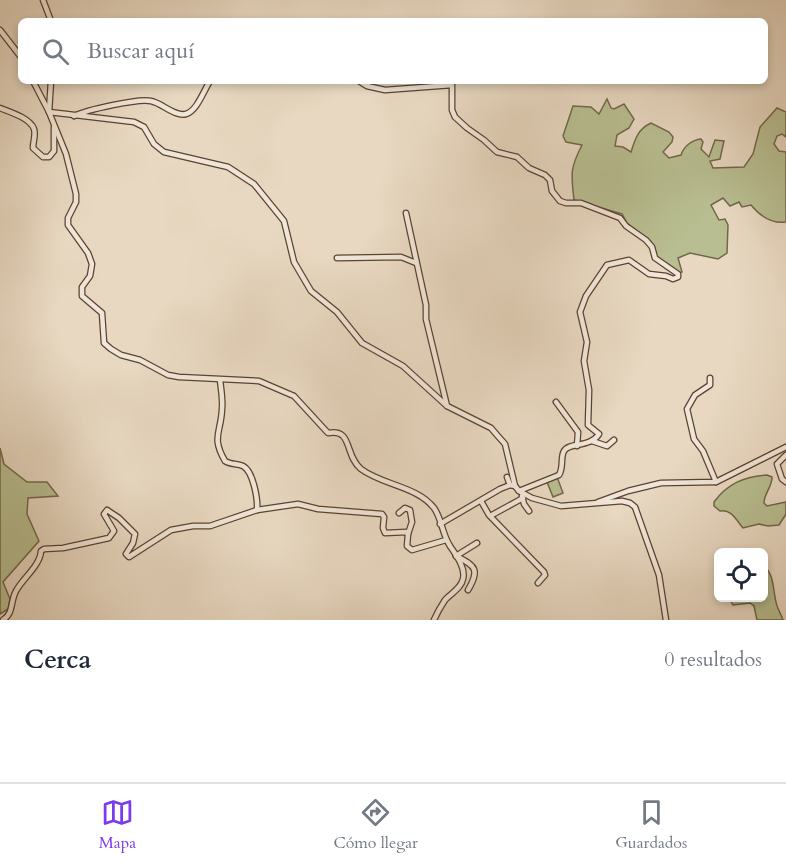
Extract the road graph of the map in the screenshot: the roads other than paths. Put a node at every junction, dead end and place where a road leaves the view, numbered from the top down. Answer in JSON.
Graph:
{"nodes":[{"id":1,"x":44,"y":0,"type":"edge"},
{"id":2,"x":50,"y":18,"type":"edge"},
{"id":3,"x":0,"y":30,"type":"edge"},
{"id":4,"x":18,"y":53,"type":"edge"},
{"id":5,"x":35,"y":84,"type":"edge"},
{"id":6,"x":51,"y":84,"type":"edge"},
{"id":7,"x":208,"y":84,"type":"edge"},
{"id":8,"x":364,"y":84,"type":"edge"},
{"id":9,"x":0,"y":108,"type":"edge"},
{"id":10,"x":49,"y":112,"type":"junction"},
{"id":11,"x":74,"y":116,"type":"junction"},
{"id":12,"x":54,"y":125,"type":"junction"},
{"id":13,"x":406,"y":213,"type":"dead end"},
{"id":14,"x":337,"y":258,"type":"dead end"},
{"id":15,"x":416,"y":263,"type":"junction"},
{"id":16,"x":710,"y":378,"type":"dead end"},
{"id":17,"x":220,"y":380,"type":"junction"},
{"id":18,"x":556,"y":402,"type":"dead end"},
{"id":19,"x":447,"y":406,"type":"junction"},
{"id":20,"x":614,"y":440,"type":"dead end"},
{"id":21,"x":592,"y":441,"type":"junction"},
{"id":22,"x":577,"y":446,"type":"junction"},
{"id":23,"x":786,"y":447,"type":"edge"},
{"id":24,"x":786,"y":455,"type":"edge"},
{"id":25,"x":507,"y":477,"type":"dead end"},
{"id":26,"x":716,"y":482,"type":"junction"},
{"id":27,"x":786,"y":482,"type":"edge"},
{"id":28,"x":518,"y":491,"type":"junction"},
{"id":29,"x":481,"y":501,"type":"junction"},
{"id":30,"x":596,"y":503,"type":"junction"},
{"id":31,"x":257,"y":510,"type":"junction"},
{"id":32,"x":529,"y":511,"type":"dead end"},
{"id":33,"x":399,"y":513,"type":"dead end"},
{"id":34,"x":492,"y":515,"type":"dead end"},
{"id":35,"x":440,"y":524,"type":"junction"},
{"id":36,"x":408,"y":534,"type":"junction"},
{"id":37,"x":446,"y":540,"type":"junction"},
{"id":38,"x":477,"y":543,"type":"dead end"},
{"id":39,"x":456,"y":556,"type":"junction"},
{"id":40,"x":538,"y":583,"type":"dead end"},
{"id":41,"x":468,"y":590,"type":"dead end"},
{"id":42,"x":3,"y":620,"type":"edge"},
{"id":43,"x":434,"y":620,"type":"edge"},
{"id":44,"x":666,"y":620,"type":"edge"}],
"edges":[{"from":1,"to":2,"type":"street"},
{"from":3,"to":4,"type":"street"},
{"from":5,"to":10,"type":"street"},
{"from":6,"to":10,"type":"street"},
{"from":7,"to":11,"type":"street"},
{"from":8,"to":21,"type":"street"},
{"from":9,"to":12,"type":"street"},
{"from":10,"to":11,"type":"street"},
{"from":10,"to":12,"type":"street"},
{"from":11,"to":19,"type":"street"},
{"from":12,"to":17,"type":"street"},
{"from":13,"to":15,"type":"street"},
{"from":14,"to":15,"type":"street"},
{"from":15,"to":19,"type":"street"},
{"from":16,"to":26,"type":"street"},
{"from":17,"to":31,"type":"street"},
{"from":17,"to":35,"type":"street"},
{"from":18,"to":22,"type":"street"},
{"from":19,"to":28,"type":"street"},
{"from":20,"to":21,"type":"street"},
{"from":21,"to":22,"type":"street"},
{"from":22,"to":28,"type":"street"},
{"from":23,"to":26,"type":"street"},
{"from":24,"to":27,"type":"street"},
{"from":25,"to":28,"type":"street"},
{"from":26,"to":30,"type":"street"},
{"from":28,"to":29,"type":"street"},
{"from":28,"to":30,"type":"street"},
{"from":28,"to":32,"type":"street"},
{"from":28,"to":34,"type":"street"},
{"from":29,"to":35,"type":"street"},
{"from":29,"to":40,"type":"street"},
{"from":30,"to":44,"type":"street"},
{"from":31,"to":36,"type":"street"},
{"from":31,"to":42,"type":"street"},
{"from":33,"to":36,"type":"street"},
{"from":35,"to":37,"type":"street"},
{"from":36,"to":37,"type":"street"},
{"from":37,"to":39,"type":"street"},
{"from":38,"to":39,"type":"street"},
{"from":39,"to":41,"type":"street"},
{"from":39,"to":43,"type":"street"}]}
